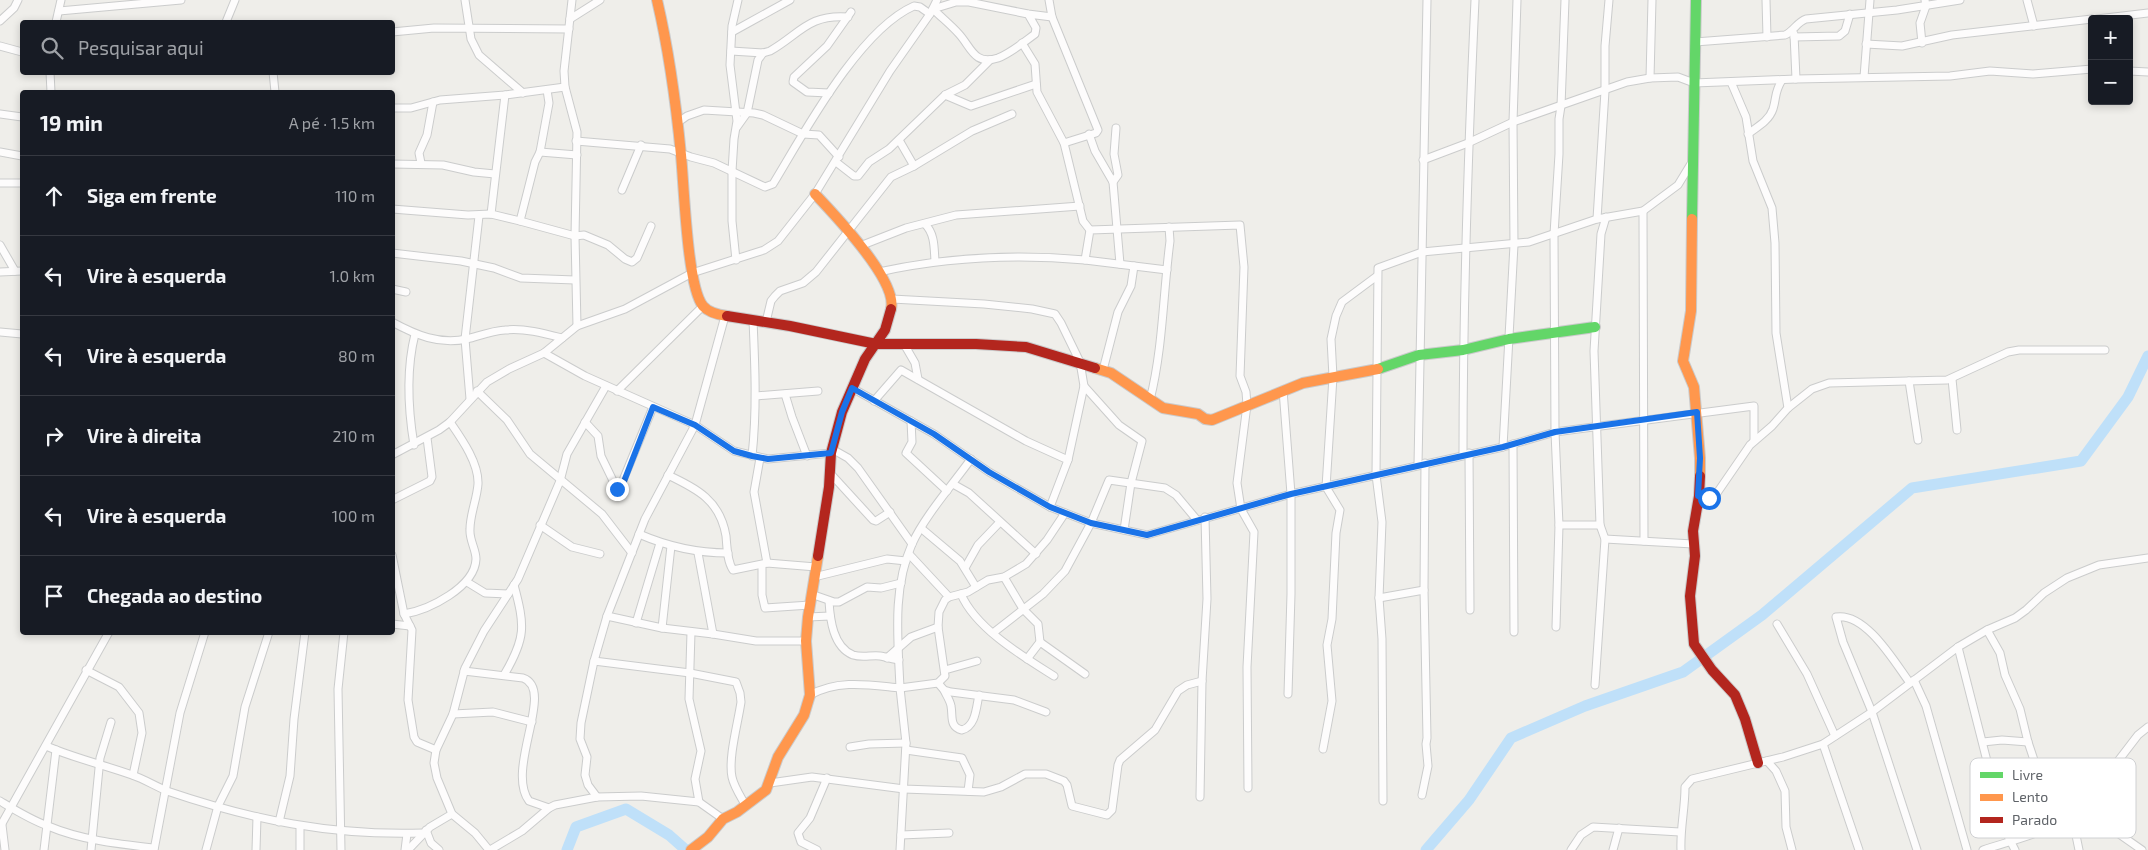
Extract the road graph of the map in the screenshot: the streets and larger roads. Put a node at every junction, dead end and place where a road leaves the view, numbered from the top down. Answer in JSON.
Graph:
{"nodes":[{"id":1,"x":18,"y":0,"type":"edge"},
{"id":2,"x":62,"y":0,"type":"edge"},
{"id":3,"x":181,"y":0,"type":"edge"},
{"id":4,"x":235,"y":0,"type":"edge"},
{"id":5,"x":465,"y":0,"type":"edge"},
{"id":6,"x":572,"y":0,"type":"edge"},
{"id":7,"x":600,"y":0,"type":"edge"},
{"id":8,"x":658,"y":0,"type":"edge"},
{"id":9,"x":738,"y":0,"type":"edge"},
{"id":10,"x":790,"y":0,"type":"edge"},
{"id":11,"x":937,"y":0,"type":"edge"},
{"id":12,"x":1049,"y":0,"type":"edge"},
{"id":13,"x":1427,"y":0,"type":"edge"},
{"id":14,"x":1475,"y":0,"type":"edge"},
{"id":15,"x":1517,"y":0,"type":"edge"},
{"id":16,"x":1565,"y":0,"type":"edge"},
{"id":17,"x":1609,"y":0,"type":"edge"},
{"id":18,"x":1652,"y":0,"type":"edge"},
{"id":19,"x":1696,"y":0,"type":"edge"},
{"id":20,"x":1766,"y":0,"type":"edge"},
{"id":21,"x":1870,"y":0,"type":"edge"},
{"id":22,"x":1960,"y":0,"type":"edge"},
{"id":23,"x":2027,"y":0,"type":"edge"},
{"id":24,"x":1926,"y":3,"type":"edge"},
{"id":25,"x":59,"y":11,"type":"junction"},
{"id":26,"x":1869,"y":11,"type":"junction"},
{"id":27,"x":932,"y":12,"type":"junction"},
{"id":28,"x":2148,"y":13,"type":"edge"},
{"id":29,"x":1028,"y":14,"type":"junction"},
{"id":30,"x":1850,"y":14,"type":"junction"},
{"id":31,"x":2131,"y":15,"type":"edge"},
{"id":32,"x":1052,"y":17,"type":"junction"},
{"id":33,"x":570,"y":19,"type":"junction"},
{"id":34,"x":2088,"y":19,"type":"edge"},
{"id":35,"x":57,"y":20,"type":"edge"},
{"id":36,"x":227,"y":20,"type":"edge"},
{"id":37,"x":0,"y":21,"type":"edge"},
{"id":38,"x":2034,"y":26,"type":"junction"},
{"id":39,"x":470,"y":28,"type":"junction"},
{"id":40,"x":569,"y":28,"type":"junction"},
{"id":41,"x":1794,"y":28,"type":"junction"},
{"id":42,"x":395,"y":32,"type":"edge"},
{"id":43,"x":732,"y":32,"type":"junction"},
{"id":44,"x":1767,"y":37,"type":"junction"},
{"id":45,"x":1794,"y":37,"type":"junction"},
{"id":46,"x":1695,"y":42,"type":"junction"},
{"id":47,"x":1022,"y":43,"type":"junction"},
{"id":48,"x":1922,"y":43,"type":"junction"},
{"id":49,"x":1866,"y":44,"type":"junction"},
{"id":50,"x":0,"y":46,"type":"edge"},
{"id":51,"x":20,"y":51,"type":"edge"},
{"id":52,"x":731,"y":51,"type":"junction"},
{"id":53,"x":763,"y":53,"type":"junction"},
{"id":54,"x":990,"y":60,"type":"junction"},
{"id":55,"x":2088,"y":69,"type":"edge"},
{"id":56,"x":2133,"y":72,"type":"edge"},
{"id":57,"x":2148,"y":72,"type":"edge"},
{"id":58,"x":50,"y":75,"type":"edge"},
{"id":59,"x":273,"y":75,"type":"edge"},
{"id":60,"x":1864,"y":77,"type":"junction"},
{"id":61,"x":1650,"y":78,"type":"junction"},
{"id":62,"x":1796,"y":79,"type":"junction"},
{"id":63,"x":1768,"y":80,"type":"junction"},
{"id":64,"x":1782,"y":80,"type":"junction"},
{"id":65,"x":1731,"y":82,"type":"junction"},
{"id":66,"x":1036,"y":84,"type":"junction"},
{"id":67,"x":1694,"y":84,"type":"junction"},
{"id":68,"x":565,"y":87,"type":"junction"},
{"id":69,"x":51,"y":90,"type":"edge"},
{"id":70,"x":275,"y":90,"type":"edge"},
{"id":71,"x":548,"y":90,"type":"junction"},
{"id":72,"x":1605,"y":91,"type":"junction"},
{"id":73,"x":1775,"y":91,"type":"junction"},
{"id":74,"x":524,"y":93,"type":"junction"},
{"id":75,"x":829,"y":93,"type":"junction"},
{"id":76,"x":505,"y":95,"type":"junction"},
{"id":77,"x":945,"y":95,"type":"junction"},
{"id":78,"x":433,"y":102,"type":"junction"},
{"id":79,"x":1562,"y":106,"type":"junction"},
{"id":80,"x":395,"y":108,"type":"edge"},
{"id":81,"x":737,"y":113,"type":"junction"},
{"id":82,"x":747,"y":113,"type":"junction"},
{"id":83,"x":0,"y":114,"type":"edge"},
{"id":84,"x":1012,"y":114,"type":"dead end"},
{"id":85,"x":20,"y":117,"type":"edge"},
{"id":86,"x":1513,"y":122,"type":"junction"},
{"id":87,"x":677,"y":123,"type":"junction"},
{"id":88,"x":736,"y":128,"type":"junction"},
{"id":89,"x":1116,"y":128,"type":"dead end"},
{"id":90,"x":803,"y":134,"type":"junction"},
{"id":91,"x":1089,"y":134,"type":"junction"},
{"id":92,"x":1748,"y":134,"type":"junction"},
{"id":93,"x":899,"y":140,"type":"junction"},
{"id":94,"x":576,"y":141,"type":"junction"},
{"id":95,"x":1064,"y":143,"type":"junction"},
{"id":96,"x":1468,"y":143,"type":"junction"},
{"id":97,"x":641,"y":145,"type":"junction"},
{"id":98,"x":0,"y":152,"type":"edge"},
{"id":99,"x":540,"y":152,"type":"junction"},
{"id":100,"x":681,"y":154,"type":"junction"},
{"id":101,"x":577,"y":155,"type":"junction"},
{"id":102,"x":20,"y":156,"type":"edge"},
{"id":103,"x":837,"y":159,"type":"junction"},
{"id":104,"x":1423,"y":160,"type":"junction"},
{"id":105,"x":1693,"y":161,"type":"junction"},
{"id":106,"x":420,"y":163,"type":"junction"},
{"id":107,"x":395,"y":164,"type":"edge"},
{"id":108,"x":914,"y":166,"type":"junction"},
{"id":109,"x":732,"y":171,"type":"junction"},
{"id":110,"x":495,"y":174,"type":"junction"},
{"id":111,"x":1113,"y":182,"type":"junction"},
{"id":112,"x":0,"y":183,"type":"edge"},
{"id":113,"x":20,"y":184,"type":"edge"},
{"id":114,"x":622,"y":190,"type":"dead end"},
{"id":115,"x":815,"y":194,"type":"junction"},
{"id":116,"x":1080,"y":206,"type":"junction"},
{"id":117,"x":395,"y":209,"type":"edge"},
{"id":118,"x":1643,"y":211,"type":"junction"},
{"id":119,"x":491,"y":214,"type":"junction"},
{"id":120,"x":479,"y":216,"type":"junction"},
{"id":121,"x":1606,"y":217,"type":"junction"},
{"id":122,"x":1597,"y":219,"type":"junction"},
{"id":123,"x":520,"y":221,"type":"junction"},
{"id":124,"x":929,"y":225,"type":"junction"},
{"id":125,"x":651,"y":226,"type":"dead end"},
{"id":126,"x":1169,"y":227,"type":"junction"},
{"id":127,"x":848,"y":230,"type":"junction"},
{"id":128,"x":1090,"y":230,"type":"junction"},
{"id":129,"x":1117,"y":230,"type":"junction"},
{"id":130,"x":1554,"y":234,"type":"junction"},
{"id":131,"x":574,"y":236,"type":"junction"},
{"id":132,"x":0,"y":244,"type":"edge"},
{"id":133,"x":1514,"y":245,"type":"junction"},
{"id":134,"x":860,"y":246,"type":"junction"},
{"id":135,"x":1466,"y":249,"type":"junction"},
{"id":136,"x":1422,"y":252,"type":"junction"},
{"id":137,"x":395,"y":253,"type":"edge"},
{"id":138,"x":736,"y":260,"type":"junction"},
{"id":139,"x":1085,"y":260,"type":"junction"},
{"id":140,"x":935,"y":261,"type":"junction"},
{"id":141,"x":472,"y":264,"type":"junction"},
{"id":142,"x":1120,"y":264,"type":"junction"},
{"id":143,"x":1134,"y":266,"type":"junction"},
{"id":144,"x":1167,"y":270,"type":"junction"},
{"id":145,"x":19,"y":271,"type":"edge"},
{"id":146,"x":0,"y":272,"type":"edge"},
{"id":147,"x":879,"y":272,"type":"junction"},
{"id":148,"x":692,"y":273,"type":"junction"},
{"id":149,"x":1376,"y":276,"type":"junction"},
{"id":150,"x":574,"y":280,"type":"junction"},
{"id":151,"x":395,"y":290,"type":"edge"},
{"id":152,"x":406,"y":292,"type":"dead end"},
{"id":153,"x":892,"y":299,"type":"junction"},
{"id":154,"x":703,"y":306,"type":"junction"},
{"id":155,"x":725,"y":316,"type":"junction"},
{"id":156,"x":753,"y":320,"type":"junction"},
{"id":157,"x":766,"y":322,"type":"junction"},
{"id":158,"x":395,"y":324,"type":"edge"},
{"id":159,"x":577,"y":326,"type":"junction"},
{"id":160,"x":1595,"y":327,"type":"junction"},
{"id":161,"x":0,"y":332,"type":"edge"},
{"id":162,"x":1554,"y":332,"type":"junction"},
{"id":163,"x":20,"y":334,"type":"edge"},
{"id":164,"x":415,"y":334,"type":"junction"},
{"id":165,"x":562,"y":338,"type":"junction"},
{"id":166,"x":465,"y":339,"type":"junction"},
{"id":167,"x":1509,"y":339,"type":"junction"},
{"id":168,"x":876,"y":344,"type":"junction"},
{"id":169,"x":904,"y":344,"type":"junction"},
{"id":170,"x":1463,"y":350,"type":"junction"},
{"id":171,"x":2105,"y":350,"type":"dead end"},
{"id":172,"x":544,"y":353,"type":"junction"},
{"id":173,"x":1419,"y":355,"type":"junction"},
{"id":174,"x":1080,"y":362,"type":"junction"},
{"id":175,"x":1377,"y":369,"type":"junction"},
{"id":176,"x":1103,"y":370,"type":"junction"},
{"id":177,"x":1333,"y":377,"type":"junction"},
{"id":178,"x":918,"y":379,"type":"junction"},
{"id":179,"x":1952,"y":379,"type":"junction"},
{"id":180,"x":1909,"y":381,"type":"junction"},
{"id":181,"x":606,"y":386,"type":"junction"},
{"id":182,"x":1084,"y":386,"type":"junction"},
{"id":183,"x":852,"y":388,"type":"junction"},
{"id":184,"x":1283,"y":390,"type":"junction"},
{"id":185,"x":477,"y":391,"type":"junction"},
{"id":186,"x":617,"y":391,"type":"junction"},
{"id":187,"x":818,"y":391,"type":"dead end"},
{"id":188,"x":785,"y":394,"type":"junction"},
{"id":189,"x":756,"y":396,"type":"junction"},
{"id":190,"x":470,"y":399,"type":"junction"},
{"id":191,"x":1150,"y":400,"type":"junction"},
{"id":192,"x":874,"y":401,"type":"junction"},
{"id":193,"x":1246,"y":405,"type":"junction"},
{"id":194,"x":653,"y":407,"type":"junction"},
{"id":195,"x":1788,"y":408,"type":"junction"},
{"id":196,"x":1697,"y":412,"type":"junction"},
{"id":197,"x":911,"y":421,"type":"junction"},
{"id":198,"x":1643,"y":421,"type":"junction"},
{"id":199,"x":450,"y":422,"type":"junction"},
{"id":200,"x":585,"y":422,"type":"junction"},
{"id":201,"x":695,"y":425,"type":"junction"},
{"id":202,"x":1597,"y":426,"type":"junction"},
{"id":203,"x":1957,"y":430,"type":"dead end"},
{"id":204,"x":1555,"y":432,"type":"junction"},
{"id":205,"x":427,"y":438,"type":"junction"},
{"id":206,"x":1754,"y":440,"type":"junction"},
{"id":207,"x":1918,"y":440,"type":"dead end"},
{"id":208,"x":414,"y":444,"type":"junction"},
{"id":209,"x":1513,"y":444,"type":"junction"},
{"id":210,"x":1503,"y":447,"type":"junction"},
{"id":211,"x":831,"y":451,"type":"junction"},
{"id":212,"x":395,"y":454,"type":"edge"},
{"id":213,"x":1466,"y":454,"type":"junction"},
{"id":214,"x":752,"y":456,"type":"junction"},
{"id":215,"x":807,"y":456,"type":"junction"},
{"id":216,"x":760,"y":458,"type":"junction"},
{"id":217,"x":971,"y":459,"type":"junction"},
{"id":218,"x":1068,"y":460,"type":"junction"},
{"id":219,"x":1421,"y":464,"type":"junction"},
{"id":220,"x":830,"y":473,"type":"junction"},
{"id":221,"x":668,"y":475,"type":"junction"},
{"id":222,"x":1376,"y":475,"type":"junction"},
{"id":223,"x":560,"y":481,"type":"junction"},
{"id":224,"x":1131,"y":483,"type":"junction"},
{"id":225,"x":953,"y":484,"type":"junction"},
{"id":226,"x":1326,"y":487,"type":"junction"},
{"id":227,"x":947,"y":491,"type":"junction"},
{"id":228,"x":1291,"y":494,"type":"junction"},
{"id":229,"x":1698,"y":496,"type":"junction"},
{"id":230,"x":395,"y":498,"type":"edge"},
{"id":231,"x":1050,"y":507,"type":"junction"},
{"id":232,"x":1240,"y":509,"type":"junction"},
{"id":233,"x":890,"y":512,"type":"junction"},
{"id":234,"x":1065,"y":513,"type":"junction"},
{"id":235,"x":1201,"y":518,"type":"junction"},
{"id":236,"x":999,"y":523,"type":"junction"},
{"id":237,"x":1091,"y":523,"type":"junction"},
{"id":238,"x":540,"y":525,"type":"junction"},
{"id":239,"x":1559,"y":525,"type":"junction"},
{"id":240,"x":1600,"y":525,"type":"junction"},
{"id":241,"x":922,"y":529,"type":"junction"},
{"id":242,"x":1124,"y":530,"type":"junction"},
{"id":243,"x":640,"y":534,"type":"junction"},
{"id":244,"x":1606,"y":539,"type":"junction"},
{"id":245,"x":1644,"y":541,"type":"junction"},
{"id":246,"x":660,"y":543,"type":"junction"},
{"id":247,"x":912,"y":544,"type":"junction"},
{"id":248,"x":1693,"y":544,"type":"junction"},
{"id":249,"x":671,"y":546,"type":"junction"},
{"id":250,"x":632,"y":553,"type":"junction"},
{"id":251,"x":698,"y":553,"type":"junction"},
{"id":252,"x":728,"y":553,"type":"junction"},
{"id":253,"x":600,"y":554,"type":"dead end"},
{"id":254,"x":1036,"y":554,"type":"junction"},
{"id":255,"x":908,"y":557,"type":"junction"},
{"id":256,"x":2148,"y":558,"type":"edge"},
{"id":257,"x":764,"y":564,"type":"junction"},
{"id":258,"x":965,"y":568,"type":"junction"},
{"id":259,"x":395,"y":570,"type":"edge"},
{"id":260,"x":815,"y":572,"type":"junction"},
{"id":261,"x":1004,"y":577,"type":"junction"},
{"id":262,"x":467,"y":582,"type":"junction"},
{"id":263,"x":901,"y":583,"type":"junction"},
{"id":264,"x":514,"y":585,"type":"junction"},
{"id":265,"x":976,"y":587,"type":"junction"},
{"id":266,"x":1424,"y":590,"type":"junction"},
{"id":267,"x":508,"y":594,"type":"junction"},
{"id":268,"x":811,"y":594,"type":"junction"},
{"id":269,"x":961,"y":594,"type":"junction"},
{"id":270,"x":949,"y":597,"type":"junction"},
{"id":271,"x":1379,"y":598,"type":"junction"},
{"id":272,"x":829,"y":601,"type":"junction"},
{"id":273,"x":810,"y":605,"type":"junction"},
{"id":274,"x":1023,"y":609,"type":"junction"},
{"id":275,"x":1470,"y":610,"type":"dead end"},
{"id":276,"x":404,"y":614,"type":"junction"},
{"id":277,"x":607,"y":616,"type":"junction"},
{"id":278,"x":830,"y":616,"type":"junction"},
{"id":279,"x":808,"y":617,"type":"junction"},
{"id":280,"x":636,"y":623,"type":"junction"},
{"id":281,"x":395,"y":624,"type":"edge"},
{"id":282,"x":1777,"y":624,"type":"dead end"},
{"id":283,"x":410,"y":626,"type":"junction"},
{"id":284,"x":938,"y":627,"type":"junction"},
{"id":285,"x":1556,"y":627,"type":"dead end"},
{"id":286,"x":662,"y":628,"type":"junction"},
{"id":287,"x":1987,"y":630,"type":"junction"},
{"id":288,"x":691,"y":632,"type":"junction"},
{"id":289,"x":1514,"y":632,"type":"dead end"},
{"id":290,"x":993,"y":633,"type":"junction"},
{"id":291,"x":713,"y":634,"type":"junction"},
{"id":292,"x":107,"y":635,"type":"edge"},
{"id":293,"x":204,"y":635,"type":"edge"},
{"id":294,"x":268,"y":635,"type":"edge"},
{"id":295,"x":305,"y":635,"type":"edge"},
{"id":296,"x":344,"y":635,"type":"edge"},
{"id":297,"x":806,"y":640,"type":"junction"},
{"id":298,"x":1040,"y":642,"type":"junction"},
{"id":299,"x":1958,"y":647,"type":"junction"},
{"id":300,"x":899,"y":648,"type":"junction"},
{"id":301,"x":887,"y":658,"type":"junction"},
{"id":302,"x":1028,"y":659,"type":"junction"},
{"id":303,"x":899,"y":660,"type":"junction"},
{"id":304,"x":977,"y":661,"type":"dead end"},
{"id":305,"x":594,"y":662,"type":"junction"},
{"id":306,"x":86,"y":670,"type":"junction"},
{"id":307,"x":945,"y":670,"type":"junction"},
{"id":308,"x":464,"y":671,"type":"junction"},
{"id":309,"x":690,"y":673,"type":"junction"},
{"id":310,"x":1086,"y":674,"type":"dead end"},
{"id":311,"x":504,"y":675,"type":"junction"},
{"id":312,"x":1054,"y":676,"type":"dead end"},
{"id":313,"x":1202,"y":681,"type":"junction"},
{"id":314,"x":1912,"y":682,"type":"junction"},
{"id":315,"x":938,"y":683,"type":"junction"},
{"id":316,"x":1595,"y":685,"type":"dead end"},
{"id":317,"x":900,"y":688,"type":"junction"},
{"id":318,"x":944,"y":690,"type":"junction"},
{"id":319,"x":1288,"y":694,"type":"dead end"},
{"id":320,"x":810,"y":695,"type":"junction"},
{"id":321,"x":978,"y":695,"type":"junction"},
{"id":322,"x":1046,"y":712,"type":"dead end"},
{"id":323,"x":1872,"y":712,"type":"junction"},
{"id":324,"x":453,"y":714,"type":"junction"},
{"id":325,"x":111,"y":722,"type":"dead end"},
{"id":326,"x":532,"y":722,"type":"junction"},
{"id":327,"x":2148,"y":727,"type":"edge"},
{"id":328,"x":1835,"y":736,"type":"junction"},
{"id":329,"x":1983,"y":742,"type":"junction"},
{"id":330,"x":2028,"y":742,"type":"junction"},
{"id":331,"x":1823,"y":744,"type":"junction"},
{"id":332,"x":46,"y":746,"type":"junction"},
{"id":333,"x":850,"y":747,"type":"dead end"},
{"id":334,"x":906,"y":747,"type":"junction"},
{"id":335,"x":1323,"y":749,"type":"dead end"},
{"id":336,"x":56,"y":750,"type":"junction"},
{"id":337,"x":436,"y":750,"type":"junction"},
{"id":338,"x":1987,"y":758,"type":"edge"},
{"id":339,"x":2033,"y":758,"type":"edge"},
{"id":340,"x":2120,"y":758,"type":"edge"},
{"id":341,"x":1763,"y":762,"type":"junction"},
{"id":342,"x":100,"y":766,"type":"junction"},
{"id":343,"x":133,"y":775,"type":"junction"},
{"id":344,"x":827,"y":778,"type":"junction"},
{"id":345,"x":770,"y":783,"type":"junction"},
{"id":346,"x":1248,"y":788,"type":"dead end"},
{"id":347,"x":904,"y":789,"type":"junction"},
{"id":348,"x":165,"y":790,"type":"junction"},
{"id":349,"x":968,"y":792,"type":"junction"},
{"id":350,"x":1422,"y":795,"type":"dead end"},
{"id":351,"x":597,"y":797,"type":"junction"},
{"id":352,"x":1200,"y":797,"type":"dead end"},
{"id":353,"x":0,"y":801,"type":"edge"},
{"id":354,"x":1383,"y":801,"type":"dead end"},
{"id":355,"x":699,"y":802,"type":"junction"},
{"id":356,"x":218,"y":806,"type":"junction"},
{"id":357,"x":746,"y":806,"type":"junction"},
{"id":358,"x":12,"y":808,"type":"junction"},
{"id":359,"x":549,"y":808,"type":"junction"},
{"id":360,"x":452,"y":814,"type":"junction"},
{"id":361,"x":257,"y":817,"type":"junction"},
{"id":362,"x":722,"y":818,"type":"junction"},
{"id":363,"x":279,"y":822,"type":"junction"},
{"id":364,"x":1,"y":826,"type":"edge"},
{"id":365,"x":46,"y":826,"type":"junction"},
{"id":366,"x":300,"y":826,"type":"junction"},
{"id":367,"x":1619,"y":828,"type":"junction"},
{"id":368,"x":340,"y":832,"type":"junction"},
{"id":369,"x":425,"y":832,"type":"junction"},
{"id":370,"x":1680,"y":832,"type":"junction"},
{"id":371,"x":950,"y":833,"type":"dead end"},
{"id":372,"x":407,"y":834,"type":"junction"},
{"id":373,"x":901,"y":835,"type":"junction"},
{"id":374,"x":2008,"y":838,"type":"edge"},
{"id":375,"x":2022,"y":838,"type":"edge"},
{"id":376,"x":2125,"y":838,"type":"edge"},
{"id":377,"x":93,"y":839,"type":"junction"},
{"id":378,"x":2010,"y":842,"type":"junction"},
{"id":379,"x":154,"y":849,"type":"edge"},
{"id":380,"x":5,"y":850,"type":"edge"},
{"id":381,"x":44,"y":850,"type":"edge"},
{"id":382,"x":91,"y":850,"type":"edge"},
{"id":383,"x":206,"y":850,"type":"edge"},
{"id":384,"x":256,"y":850,"type":"edge"},
{"id":385,"x":300,"y":850,"type":"edge"},
{"id":386,"x":341,"y":850,"type":"edge"},
{"id":387,"x":407,"y":850,"type":"edge"},
{"id":388,"x":440,"y":850,"type":"edge"},
{"id":389,"x":490,"y":850,"type":"edge"},
{"id":390,"x":691,"y":850,"type":"edge"},
{"id":391,"x":817,"y":850,"type":"edge"},
{"id":392,"x":900,"y":850,"type":"edge"},
{"id":393,"x":1571,"y":850,"type":"edge"},
{"id":394,"x":1613,"y":850,"type":"edge"},
{"id":395,"x":1681,"y":850,"type":"edge"},
{"id":396,"x":1792,"y":850,"type":"edge"},
{"id":397,"x":1859,"y":850,"type":"edge"},
{"id":398,"x":1917,"y":850,"type":"edge"},
{"id":399,"x":1967,"y":850,"type":"edge"},
{"id":400,"x":1983,"y":850,"type":"edge"},
{"id":401,"x":2014,"y":850,"type":"edge"},
{"id":402,"x":2142,"y":850,"type":"edge"}],
"edges":[{"from":1,"to":37,"type":"street"},
{"from":2,"to":25,"type":"street"},
{"from":3,"to":25,"type":"street"},
{"from":4,"to":36,"type":"street"},
{"from":5,"to":39,"type":"street"},
{"from":6,"to":33,"type":"street"},
{"from":7,"to":33,"type":"street"},
{"from":8,"to":87,"type":"street"},
{"from":9,"to":43,"type":"street"},
{"from":10,"to":43,"type":"street"},
{"from":11,"to":27,"type":"street"},
{"from":12,"to":32,"type":"street"},
{"from":13,"to":104,"type":"street"},
{"from":14,"to":96,"type":"street"},
{"from":15,"to":86,"type":"street"},
{"from":16,"to":79,"type":"street"},
{"from":17,"to":72,"type":"street"},
{"from":18,"to":61,"type":"street"},
{"from":19,"to":46,"type":"street"},
{"from":20,"to":44,"type":"street"},
{"from":21,"to":26,"type":"street"},
{"from":22,"to":24,"type":"street"},
{"from":23,"to":38,"type":"street"},
{"from":24,"to":26,"type":"street"},
{"from":24,"to":48,"type":"street"},
{"from":25,"to":35,"type":"street"},
{"from":26,"to":30,"type":"street"},
{"from":26,"to":49,"type":"street"},
{"from":27,"to":29,"type":"street"},
{"from":27,"to":54,"type":"street"},
{"from":27,"to":75,"type":"street"},
{"from":27,"to":103,"type":"street"},
{"from":28,"to":31,"type":"street"},
{"from":29,"to":32,"type":"street"},
{"from":29,"to":47,"type":"street"},
{"from":30,"to":41,"type":"street"},
{"from":30,"to":45,"type":"street"},
{"from":32,"to":91,"type":"street"},
{"from":33,"to":40,"type":"street"},
{"from":34,"to":38,"type":"street"},
{"from":38,"to":48,"type":"street"},
{"from":39,"to":40,"type":"street"},
{"from":39,"to":42,"type":"street"},
{"from":39,"to":74,"type":"street"},
{"from":40,"to":68,"type":"street"},
{"from":41,"to":44,"type":"street"},
{"from":41,"to":45,"type":"street"},
{"from":43,"to":52,"type":"street"},
{"from":44,"to":46,"type":"street"},
{"from":45,"to":62,"type":"street"},
{"from":46,"to":67,"type":"street"},
{"from":47,"to":54,"type":"street"},
{"from":47,"to":66,"type":"street"},
{"from":48,"to":49,"type":"street"},
{"from":49,"to":60,"type":"street"},
{"from":50,"to":51,"type":"street"},
{"from":52,"to":53,"type":"street"},
{"from":52,"to":81,"type":"street"},
{"from":53,"to":75,"type":"street"},
{"from":53,"to":82,"type":"street"},
{"from":54,"to":77,"type":"street"},
{"from":55,"to":60,"type":"street"},
{"from":56,"to":57,"type":"street"},
{"from":58,"to":69,"type":"street"},
{"from":59,"to":70,"type":"street"},
{"from":60,"to":62,"type":"street"},
{"from":61,"to":67,"type":"street"},
{"from":61,"to":72,"type":"street"},
{"from":62,"to":64,"type":"street"},
{"from":63,"to":64,"type":"street"},
{"from":63,"to":65,"type":"street"},
{"from":63,"to":73,"type":"street"},
{"from":64,"to":73,"type":"street"},
{"from":65,"to":67,"type":"street"},
{"from":65,"to":92,"type":"street"},
{"from":66,"to":77,"type":"street"},
{"from":66,"to":95,"type":"street"},
{"from":67,"to":105,"type":"street"},
{"from":68,"to":71,"type":"street"},
{"from":68,"to":94,"type":"street"},
{"from":71,"to":74,"type":"street"},
{"from":71,"to":99,"type":"street"},
{"from":72,"to":79,"type":"street"},
{"from":72,"to":122,"type":"street"},
{"from":73,"to":92,"type":"street"},
{"from":74,"to":76,"type":"street"},
{"from":75,"to":90,"type":"street"},
{"from":76,"to":78,"type":"street"},
{"from":76,"to":110,"type":"street"},
{"from":77,"to":93,"type":"street"},
{"from":78,"to":80,"type":"street"},
{"from":78,"to":106,"type":"street"},
{"from":79,"to":86,"type":"street"},
{"from":79,"to":130,"type":"street"},
{"from":81,"to":82,"type":"street"},
{"from":81,"to":87,"type":"street"},
{"from":81,"to":88,"type":"street"},
{"from":82,"to":88,"type":"street"},
{"from":82,"to":90,"type":"street"},
{"from":83,"to":85,"type":"street"},
{"from":84,"to":108,"type":"street"},
{"from":86,"to":96,"type":"street"},
{"from":86,"to":133,"type":"street"},
{"from":87,"to":100,"type":"street"},
{"from":88,"to":109,"type":"street"},
{"from":89,"to":111,"type":"street"},
{"from":90,"to":103,"type":"street"},
{"from":90,"to":109,"type":"street"},
{"from":91,"to":95,"type":"street"},
{"from":91,"to":111,"type":"street"},
{"from":92,"to":195,"type":"street"},
{"from":93,"to":103,"type":"street"},
{"from":93,"to":108,"type":"street"},
{"from":94,"to":97,"type":"street"},
{"from":94,"to":101,"type":"street"},
{"from":95,"to":116,"type":"street"},
{"from":96,"to":104,"type":"street"},
{"from":96,"to":135,"type":"street"},
{"from":97,"to":100,"type":"street"},
{"from":97,"to":114,"type":"street"},
{"from":98,"to":102,"type":"street"},
{"from":99,"to":101,"type":"street"},
{"from":99,"to":123,"type":"street"},
{"from":100,"to":109,"type":"street"},
{"from":100,"to":148,"type":"street"},
{"from":101,"to":131,"type":"street"},
{"from":103,"to":115,"type":"street"},
{"from":104,"to":136,"type":"street"},
{"from":105,"to":118,"type":"street"},
{"from":105,"to":196,"type":"street"},
{"from":106,"to":107,"type":"street"},
{"from":106,"to":110,"type":"street"},
{"from":108,"to":127,"type":"street"},
{"from":109,"to":138,"type":"street"},
{"from":110,"to":119,"type":"street"},
{"from":111,"to":129,"type":"street"},
{"from":112,"to":113,"type":"street"},
{"from":115,"to":127,"type":"street"},
{"from":115,"to":138,"type":"street"},
{"from":116,"to":124,"type":"street"},
{"from":116,"to":128,"type":"street"},
{"from":117,"to":120,"type":"street"},
{"from":118,"to":121,"type":"street"},
{"from":118,"to":198,"type":"street"},
{"from":119,"to":120,"type":"street"},
{"from":119,"to":123,"type":"street"},
{"from":120,"to":141,"type":"street"},
{"from":121,"to":122,"type":"street"},
{"from":121,"to":160,"type":"street"},
{"from":122,"to":130,"type":"street"},
{"from":123,"to":131,"type":"street"},
{"from":124,"to":134,"type":"street"},
{"from":124,"to":140,"type":"street"},
{"from":125,"to":131,"type":"street"},
{"from":126,"to":129,"type":"street"},
{"from":126,"to":144,"type":"street"},
{"from":126,"to":193,"type":"street"},
{"from":127,"to":134,"type":"street"},
{"from":127,"to":157,"type":"street"},
{"from":128,"to":129,"type":"street"},
{"from":128,"to":139,"type":"street"},
{"from":129,"to":142,"type":"street"},
{"from":130,"to":133,"type":"street"},
{"from":130,"to":162,"type":"street"},
{"from":131,"to":150,"type":"street"},
{"from":132,"to":145,"type":"street"},
{"from":133,"to":135,"type":"street"},
{"from":133,"to":167,"type":"street"},
{"from":134,"to":147,"type":"street"},
{"from":135,"to":136,"type":"street"},
{"from":135,"to":170,"type":"street"},
{"from":136,"to":149,"type":"street"},
{"from":136,"to":173,"type":"street"},
{"from":137,"to":141,"type":"street"},
{"from":138,"to":148,"type":"street"},
{"from":139,"to":140,"type":"street"},
{"from":139,"to":142,"type":"street"},
{"from":140,"to":147,"type":"street"},
{"from":141,"to":150,"type":"street"},
{"from":141,"to":166,"type":"street"},
{"from":142,"to":143,"type":"street"},
{"from":143,"to":144,"type":"street"},
{"from":143,"to":176,"type":"street"},
{"from":144,"to":191,"type":"street"},
{"from":145,"to":146,"type":"street"},
{"from":147,"to":153,"type":"street"},
{"from":148,"to":154,"type":"street"},
{"from":148,"to":159,"type":"street"},
{"from":149,"to":175,"type":"street"},
{"from":149,"to":177,"type":"street"},
{"from":150,"to":159,"type":"street"},
{"from":151,"to":152,"type":"street"},
{"from":153,"to":168,"type":"street"},
{"from":153,"to":174,"type":"street"},
{"from":154,"to":155,"type":"street"},
{"from":154,"to":186,"type":"street"},
{"from":155,"to":156,"type":"street"},
{"from":155,"to":201,"type":"street"},
{"from":156,"to":157,"type":"street"},
{"from":156,"to":189,"type":"street"},
{"from":157,"to":168,"type":"street"},
{"from":158,"to":164,"type":"street"},
{"from":159,"to":165,"type":"street"},
{"from":160,"to":162,"type":"street"},
{"from":160,"to":202,"type":"street"},
{"from":161,"to":163,"type":"street"},
{"from":162,"to":167,"type":"street"},
{"from":162,"to":204,"type":"street"},
{"from":164,"to":166,"type":"street"},
{"from":164,"to":208,"type":"street"},
{"from":165,"to":166,"type":"street"},
{"from":165,"to":172,"type":"street"},
{"from":166,"to":190,"type":"street"},
{"from":167,"to":170,"type":"street"},
{"from":167,"to":210,"type":"street"},
{"from":168,"to":169,"type":"street"},
{"from":168,"to":183,"type":"street"},
{"from":169,"to":174,"type":"street"},
{"from":169,"to":178,"type":"street"},
{"from":170,"to":173,"type":"street"},
{"from":170,"to":213,"type":"street"},
{"from":171,"to":179,"type":"street"},
{"from":172,"to":181,"type":"street"},
{"from":172,"to":185,"type":"street"},
{"from":173,"to":175,"type":"street"},
{"from":173,"to":219,"type":"street"},
{"from":174,"to":176,"type":"street"},
{"from":174,"to":182,"type":"street"},
{"from":175,"to":177,"type":"street"},
{"from":175,"to":222,"type":"street"},
{"from":176,"to":191,"type":"street"},
{"from":177,"to":184,"type":"street"},
{"from":177,"to":226,"type":"street"},
{"from":178,"to":192,"type":"street"},
{"from":178,"to":218,"type":"street"},
{"from":179,"to":180,"type":"street"},
{"from":179,"to":203,"type":"street"},
{"from":180,"to":195,"type":"street"},
{"from":180,"to":207,"type":"street"},
{"from":181,"to":186,"type":"street"},
{"from":181,"to":200,"type":"street"},
{"from":182,"to":218,"type":"street"},
{"from":182,"to":224,"type":"street"},
{"from":183,"to":192,"type":"street"},
{"from":183,"to":211,"type":"street"},
{"from":184,"to":193,"type":"street"},
{"from":184,"to":228,"type":"street"},
{"from":185,"to":190,"type":"street"},
{"from":185,"to":223,"type":"street"},
{"from":186,"to":194,"type":"street"},
{"from":187,"to":188,"type":"street"},
{"from":188,"to":189,"type":"street"},
{"from":188,"to":215,"type":"street"},
{"from":189,"to":214,"type":"street"},
{"from":190,"to":199,"type":"street"},
{"from":191,"to":193,"type":"street"},
{"from":192,"to":197,"type":"street"},
{"from":193,"to":232,"type":"street"},
{"from":194,"to":200,"type":"street"},
{"from":194,"to":201,"type":"street"},
{"from":195,"to":206,"type":"street"},
{"from":196,"to":198,"type":"street"},
{"from":196,"to":206,"type":"street"},
{"from":196,"to":229,"type":"street"},
{"from":197,"to":217,"type":"street"},
{"from":197,"to":227,"type":"street"},
{"from":198,"to":202,"type":"street"},
{"from":198,"to":245,"type":"street"},
{"from":199,"to":205,"type":"street"},
{"from":199,"to":262,"type":"street"},
{"from":200,"to":223,"type":"street"},
{"from":201,"to":214,"type":"street"},
{"from":201,"to":221,"type":"street"},
{"from":202,"to":204,"type":"street"},
{"from":202,"to":240,"type":"street"},
{"from":204,"to":209,"type":"street"},
{"from":204,"to":239,"type":"street"},
{"from":205,"to":208,"type":"street"},
{"from":205,"to":230,"type":"street"},
{"from":206,"to":229,"type":"street"},
{"from":208,"to":212,"type":"street"},
{"from":209,"to":210,"type":"street"},
{"from":209,"to":289,"type":"street"},
{"from":210,"to":213,"type":"street"},
{"from":211,"to":215,"type":"street"},
{"from":211,"to":220,"type":"street"},
{"from":211,"to":233,"type":"street"},
{"from":213,"to":219,"type":"street"},
{"from":213,"to":275,"type":"street"},
{"from":214,"to":216,"type":"street"},
{"from":215,"to":216,"type":"street"},
{"from":216,"to":257,"type":"street"},
{"from":217,"to":225,"type":"street"},
{"from":217,"to":231,"type":"street"},
{"from":218,"to":231,"type":"street"},
{"from":219,"to":222,"type":"street"},
{"from":219,"to":266,"type":"street"},
{"from":220,"to":233,"type":"street"},
{"from":220,"to":260,"type":"street"},
{"from":221,"to":243,"type":"street"},
{"from":221,"to":252,"type":"street"},
{"from":222,"to":226,"type":"street"},
{"from":222,"to":271,"type":"street"},
{"from":223,"to":238,"type":"street"},
{"from":223,"to":250,"type":"street"},
{"from":224,"to":235,"type":"street"},
{"from":224,"to":237,"type":"street"},
{"from":224,"to":242,"type":"street"},
{"from":225,"to":227,"type":"street"},
{"from":225,"to":236,"type":"street"},
{"from":226,"to":228,"type":"street"},
{"from":226,"to":335,"type":"street"},
{"from":227,"to":241,"type":"street"},
{"from":228,"to":232,"type":"street"},
{"from":228,"to":319,"type":"street"},
{"from":229,"to":248,"type":"street"},
{"from":231,"to":234,"type":"street"},
{"from":232,"to":235,"type":"street"},
{"from":232,"to":346,"type":"street"},
{"from":233,"to":247,"type":"street"},
{"from":234,"to":237,"type":"street"},
{"from":234,"to":254,"type":"street"},
{"from":235,"to":242,"type":"street"},
{"from":235,"to":313,"type":"street"},
{"from":236,"to":254,"type":"street"},
{"from":236,"to":258,"type":"street"},
{"from":237,"to":242,"type":"street"},
{"from":237,"to":274,"type":"street"},
{"from":238,"to":253,"type":"street"},
{"from":238,"to":264,"type":"street"},
{"from":239,"to":240,"type":"street"},
{"from":239,"to":285,"type":"street"},
{"from":240,"to":244,"type":"street"},
{"from":241,"to":247,"type":"street"},
{"from":241,"to":258,"type":"street"},
{"from":243,"to":246,"type":"street"},
{"from":243,"to":250,"type":"street"},
{"from":244,"to":245,"type":"street"},
{"from":244,"to":316,"type":"street"},
{"from":245,"to":248,"type":"street"},
{"from":246,"to":249,"type":"street"},
{"from":246,"to":280,"type":"street"},
{"from":247,"to":255,"type":"street"},
{"from":248,"to":341,"type":"street"},
{"from":249,"to":251,"type":"street"},
{"from":249,"to":286,"type":"street"},
{"from":250,"to":277,"type":"street"},
{"from":251,"to":252,"type":"street"},
{"from":251,"to":291,"type":"street"},
{"from":252,"to":257,"type":"street"},
{"from":254,"to":261,"type":"street"},
{"from":255,"to":260,"type":"street"},
{"from":255,"to":263,"type":"street"},
{"from":255,"to":270,"type":"street"},
{"from":256,"to":287,"type":"street"},
{"from":257,"to":260,"type":"street"},
{"from":257,"to":273,"type":"street"},
{"from":258,"to":265,"type":"street"},
{"from":259,"to":276,"type":"street"},
{"from":260,"to":268,"type":"street"},
{"from":261,"to":265,"type":"street"},
{"from":261,"to":274,"type":"street"},
{"from":262,"to":267,"type":"street"},
{"from":262,"to":276,"type":"street"},
{"from":263,"to":272,"type":"street"},
{"from":263,"to":300,"type":"street"},
{"from":264,"to":267,"type":"street"},
{"from":264,"to":311,"type":"street"},
{"from":265,"to":269,"type":"street"},
{"from":266,"to":271,"type":"street"},
{"from":266,"to":350,"type":"street"},
{"from":267,"to":308,"type":"street"},
{"from":268,"to":272,"type":"street"},
{"from":268,"to":273,"type":"street"},
{"from":269,"to":270,"type":"street"},
{"from":269,"to":290,"type":"street"},
{"from":270,"to":284,"type":"street"},
{"from":271,"to":354,"type":"street"},
{"from":272,"to":278,"type":"street"},
{"from":273,"to":279,"type":"street"},
{"from":274,"to":290,"type":"street"},
{"from":274,"to":298,"type":"street"},
{"from":276,"to":283,"type":"street"},
{"from":277,"to":280,"type":"street"},
{"from":277,"to":305,"type":"street"},
{"from":278,"to":279,"type":"street"},
{"from":278,"to":301,"type":"street"},
{"from":279,"to":297,"type":"street"},
{"from":280,"to":286,"type":"street"},
{"from":281,"to":283,"type":"street"},
{"from":282,"to":328,"type":"street"},
{"from":283,"to":337,"type":"street"},
{"from":284,"to":300,"type":"street"},
{"from":284,"to":307,"type":"street"},
{"from":286,"to":288,"type":"street"},
{"from":287,"to":299,"type":"street"},
{"from":287,"to":330,"type":"street"},
{"from":288,"to":291,"type":"street"},
{"from":288,"to":309,"type":"street"},
{"from":290,"to":302,"type":"street"},
{"from":291,"to":297,"type":"street"},
{"from":292,"to":306,"type":"street"},
{"from":293,"to":348,"type":"street"},
{"from":294,"to":356,"type":"street"},
{"from":295,"to":363,"type":"street"},
{"from":296,"to":368,"type":"street"},
{"from":297,"to":320,"type":"street"},
{"from":298,"to":302,"type":"street"},
{"from":298,"to":310,"type":"street"},
{"from":299,"to":314,"type":"street"},
{"from":299,"to":329,"type":"street"},
{"from":300,"to":301,"type":"street"},
{"from":300,"to":303,"type":"street"},
{"from":301,"to":303,"type":"street"},
{"from":302,"to":312,"type":"street"},
{"from":303,"to":317,"type":"street"},
{"from":304,"to":307,"type":"street"},
{"from":305,"to":309,"type":"street"},
{"from":305,"to":351,"type":"street"},
{"from":306,"to":332,"type":"street"},
{"from":306,"to":343,"type":"street"},
{"from":307,"to":315,"type":"street"},
{"from":308,"to":311,"type":"street"},
{"from":308,"to":324,"type":"street"},
{"from":309,"to":355,"type":"street"},
{"from":309,"to":357,"type":"street"},
{"from":311,"to":326,"type":"street"},
{"from":313,"to":349,"type":"street"},
{"from":313,"to":352,"type":"street"},
{"from":314,"to":323,"type":"street"},
{"from":314,"to":323,"type":"street"},
{"from":314,"to":399,"type":"street"},
{"from":315,"to":317,"type":"street"},
{"from":315,"to":318,"type":"street"},
{"from":317,"to":320,"type":"street"},
{"from":317,"to":334,"type":"street"},
{"from":318,"to":321,"type":"street"},
{"from":318,"to":321,"type":"street"},
{"from":320,"to":345,"type":"street"},
{"from":321,"to":322,"type":"street"},
{"from":323,"to":328,"type":"street"},
{"from":323,"to":398,"type":"street"},
{"from":324,"to":326,"type":"street"},
{"from":324,"to":337,"type":"street"},
{"from":325,"to":342,"type":"street"},
{"from":326,"to":359,"type":"street"},
{"from":327,"to":340,"type":"street"},
{"from":328,"to":331,"type":"street"},
{"from":329,"to":330,"type":"street"},
{"from":329,"to":338,"type":"street"},
{"from":330,"to":339,"type":"street"},
{"from":331,"to":341,"type":"street"},
{"from":331,"to":397,"type":"street"},
{"from":332,"to":336,"type":"street"},
{"from":332,"to":358,"type":"street"},
{"from":333,"to":334,"type":"street"},
{"from":334,"to":347,"type":"street"},
{"from":334,"to":349,"type":"street"},
{"from":336,"to":342,"type":"street"},
{"from":336,"to":365,"type":"street"},
{"from":337,"to":360,"type":"street"},
{"from":341,"to":370,"type":"street"},
{"from":341,"to":396,"type":"street"},
{"from":342,"to":343,"type":"street"},
{"from":342,"to":377,"type":"street"},
{"from":343,"to":348,"type":"street"},
{"from":344,"to":345,"type":"street"},
{"from":344,"to":347,"type":"street"},
{"from":344,"to":391,"type":"street"},
{"from":345,"to":357,"type":"street"},
{"from":347,"to":349,"type":"street"},
{"from":347,"to":373,"type":"street"},
{"from":348,"to":356,"type":"street"},
{"from":348,"to":379,"type":"street"},
{"from":351,"to":355,"type":"street"},
{"from":351,"to":359,"type":"street"},
{"from":353,"to":358,"type":"street"},
{"from":355,"to":362,"type":"street"},
{"from":356,"to":361,"type":"street"},
{"from":356,"to":383,"type":"street"},
{"from":357,"to":362,"type":"street"},
{"from":358,"to":364,"type":"street"},
{"from":358,"to":365,"type":"street"},
{"from":359,"to":389,"type":"street"},
{"from":360,"to":369,"type":"street"},
{"from":360,"to":389,"type":"street"},
{"from":361,"to":363,"type":"street"},
{"from":361,"to":384,"type":"street"},
{"from":362,"to":390,"type":"street"},
{"from":363,"to":366,"type":"street"},
{"from":364,"to":380,"type":"street"},
{"from":365,"to":377,"type":"street"},
{"from":365,"to":381,"type":"street"},
{"from":366,"to":368,"type":"street"},
{"from":366,"to":385,"type":"street"},
{"from":367,"to":370,"type":"street"},
{"from":367,"to":393,"type":"street"},
{"from":367,"to":394,"type":"street"},
{"from":368,"to":372,"type":"street"},
{"from":368,"to":386,"type":"street"},
{"from":369,"to":372,"type":"street"},
{"from":369,"to":387,"type":"street"},
{"from":369,"to":388,"type":"street"},
{"from":370,"to":395,"type":"street"},
{"from":371,"to":373,"type":"street"},
{"from":372,"to":387,"type":"street"},
{"from":373,"to":392,"type":"street"},
{"from":374,"to":378,"type":"street"},
{"from":375,"to":378,"type":"street"},
{"from":376,"to":402,"type":"street"},
{"from":377,"to":379,"type":"street"},
{"from":377,"to":382,"type":"street"},
{"from":378,"to":400,"type":"street"},
{"from":378,"to":401,"type":"street"}]}
